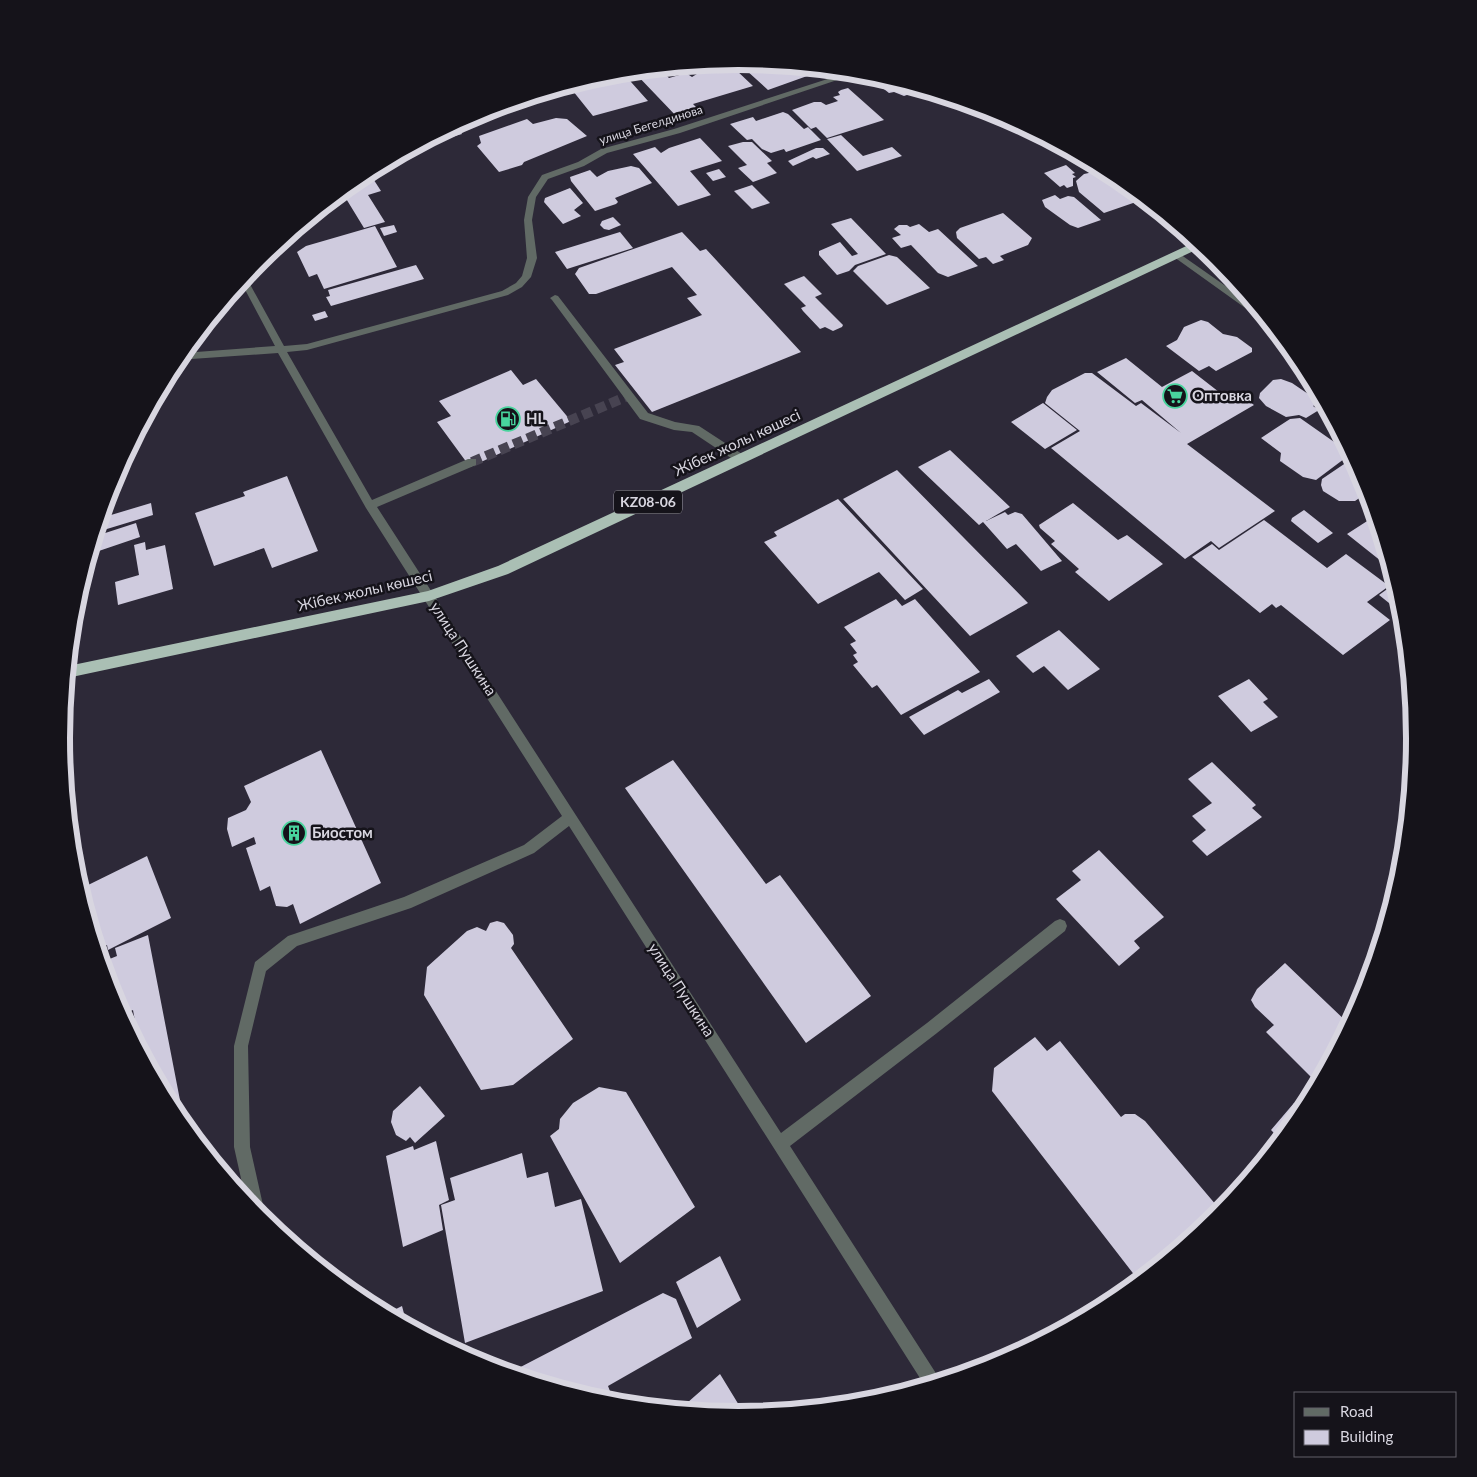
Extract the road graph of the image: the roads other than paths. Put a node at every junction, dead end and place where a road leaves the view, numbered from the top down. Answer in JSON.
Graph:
{"nodes":[{"id":1,"x":839,"y":78,"type":"edge"},
{"id":2,"x":1192,"y":248,"type":"edge"},
{"id":3,"x":1177,"y":255,"type":"junction"},
{"id":4,"x":248,"y":286,"type":"edge"},
{"id":5,"x":554,"y":298,"type":"dead end"},
{"id":6,"x":1247,"y":305,"type":"edge"},
{"id":7,"x":281,"y":349,"type":"junction"},
{"id":8,"x":191,"y":356,"type":"edge"},
{"id":9,"x":741,"y":459,"type":"junction"},
{"id":10,"x":472,"y":462,"type":"tunnel mouth"},
{"id":11,"x":370,"y":505,"type":"junction"},
{"id":12,"x":429,"y":596,"type":"junction"},
{"id":13,"x":74,"y":671,"type":"edge"},
{"id":14,"x":571,"y":817,"type":"junction"},
{"id":15,"x":1060,"y":926,"type":"dead end"},
{"id":16,"x":780,"y":1144,"type":"junction"},
{"id":17,"x":253,"y":1197,"type":"edge"},
{"id":18,"x":930,"y":1379,"type":"edge"}],
"edges":[{"from":1,"to":7,"type":"street","name":"улица Бегелдинова"},
{"from":2,"to":3,"type":"highway","name":"Жібек жолы көшесі","number":"KZ08-06"},
{"from":3,"to":6,"type":"street"},
{"from":3,"to":9,"type":"highway","name":"Жібек жолы көшесі","number":"KZ08-06"},
{"from":4,"to":7,"type":"street","name":"улица Пушкина"},
{"from":5,"to":9,"type":"street"},
{"from":7,"to":8,"type":"street","name":"улица Бегелдинова"},
{"from":7,"to":11,"type":"street","name":"улица Пушкина"},
{"from":9,"to":12,"type":"highway","name":"Жібек жолы көшесі","number":"KZ08-06"},
{"from":10,"to":11,"type":"street"},
{"from":11,"to":12,"type":"street","name":"улица Пушкина"},
{"from":12,"to":13,"type":"highway","name":"Жібек жолы көшесі","number":"KZ08-06"},
{"from":12,"to":14,"type":"street","name":"улица Пушкина"},
{"from":14,"to":16,"type":"street","name":"улица Пушкина"},
{"from":14,"to":17,"type":"street"},
{"from":15,"to":16,"type":"street"},
{"from":16,"to":18,"type":"street","name":"улица Пушкина"}]}
